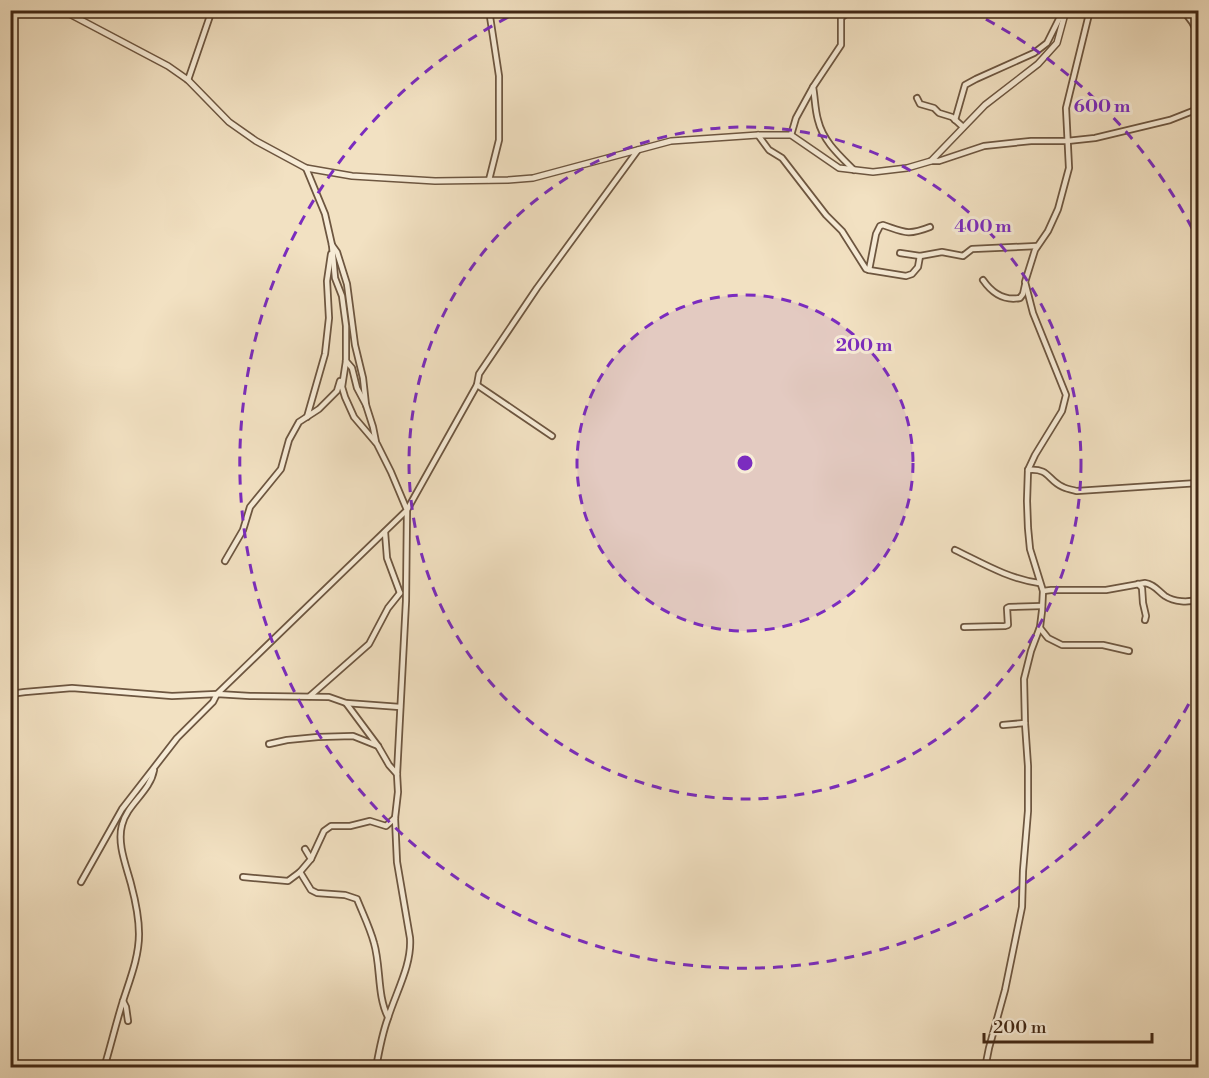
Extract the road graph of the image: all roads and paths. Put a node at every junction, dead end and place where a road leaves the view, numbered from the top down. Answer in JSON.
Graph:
{"nodes":[{"id":1,"x":62,"y":10,"type":"edge"},
{"id":2,"x":212,"y":10,"type":"edge"},
{"id":3,"x":489,"y":10,"type":"edge"},
{"id":4,"x":841,"y":10,"type":"edge"},
{"id":5,"x":851,"y":10,"type":"edge"},
{"id":6,"x":1090,"y":10,"type":"edge"},
{"id":7,"x":1183,"y":10,"type":"edge"},
{"id":8,"x":1066,"y":12,"type":"edge"},
{"id":9,"x":842,"y":17,"type":"junction"},
{"id":10,"x":1196,"y":30,"type":"dead end"},
{"id":11,"x":1198,"y":78,"type":"edge"},
{"id":12,"x":188,"y":80,"type":"junction"},
{"id":13,"x":813,"y":87,"type":"junction"},
{"id":14,"x":917,"y":98,"type":"dead end"},
{"id":15,"x":1198,"y":103,"type":"edge"},
{"id":16,"x":1198,"y":109,"type":"edge"},
{"id":17,"x":955,"y":120,"type":"junction"},
{"id":18,"x":963,"y":127,"type":"junction"},
{"id":19,"x":758,"y":135,"type":"junction"},
{"id":20,"x":791,"y":135,"type":"junction"},
{"id":21,"x":1067,"y":141,"type":"junction"},
{"id":22,"x":638,"y":150,"type":"junction"},
{"id":23,"x":931,"y":161,"type":"junction"},
{"id":24,"x":306,"y":168,"type":"junction"},
{"id":25,"x":854,"y":170,"type":"junction"},
{"id":26,"x":489,"y":180,"type":"junction"},
{"id":27,"x":930,"y":227,"type":"dead end"},
{"id":28,"x":332,"y":245,"type":"junction"},
{"id":29,"x":1037,"y":246,"type":"junction"},
{"id":30,"x":900,"y":253,"type":"dead end"},
{"id":31,"x":920,"y":256,"type":"junction"},
{"id":32,"x":869,"y":270,"type":"junction"},
{"id":33,"x":983,"y":280,"type":"dead end"},
{"id":34,"x":1025,"y":282,"type":"junction"},
{"id":35,"x":346,"y":361,"type":"junction"},
{"id":36,"x":477,"y":385,"type":"junction"},
{"id":37,"x":366,"y":405,"type":"junction"},
{"id":38,"x":307,"y":417,"type":"junction"},
{"id":39,"x":552,"y":436,"type":"dead end"},
{"id":40,"x":377,"y":444,"type":"junction"},
{"id":41,"x":1028,"y":470,"type":"junction"},
{"id":42,"x":1198,"y":483,"type":"edge"},
{"id":43,"x":407,"y":510,"type":"junction"},
{"id":44,"x":385,"y":532,"type":"junction"},
{"id":45,"x":955,"y":550,"type":"dead end"},
{"id":46,"x":225,"y":561,"type":"dead end"},
{"id":47,"x":1039,"y":583,"type":"junction"},
{"id":48,"x":1138,"y":584,"type":"junction"},
{"id":49,"x":1043,"y":591,"type":"junction"},
{"id":50,"x":400,"y":592,"type":"junction"},
{"id":51,"x":1198,"y":599,"type":"edge"},
{"id":52,"x":406,"y":601,"type":"junction"},
{"id":53,"x":1042,"y":606,"type":"junction"},
{"id":54,"x":1145,"y":620,"type":"dead end"},
{"id":55,"x":964,"y":627,"type":"dead end"},
{"id":56,"x":1040,"y":627,"type":"junction"},
{"id":57,"x":1129,"y":651,"type":"dead end"},
{"id":58,"x":10,"y":694,"type":"edge"},
{"id":59,"x":218,"y":694,"type":"junction"},
{"id":60,"x":309,"y":696,"type":"junction"},
{"id":61,"x":346,"y":703,"type":"junction"},
{"id":62,"x":400,"y":707,"type":"junction"},
{"id":63,"x":1024,"y":723,"type":"junction"},
{"id":64,"x":1003,"y":725,"type":"dead end"},
{"id":65,"x":269,"y":744,"type":"dead end"},
{"id":66,"x":378,"y":746,"type":"junction"},
{"id":67,"x":154,"y":768,"type":"junction"},
{"id":68,"x":397,"y":774,"type":"junction"},
{"id":69,"x":395,"y":818,"type":"junction"},
{"id":70,"x":305,"y":849,"type":"dead end"},
{"id":71,"x":311,"y":859,"type":"junction"},
{"id":72,"x":300,"y":872,"type":"junction"},
{"id":73,"x":243,"y":877,"type":"dead end"},
{"id":74,"x":81,"y":882,"type":"dead end"},
{"id":75,"x":123,"y":1001,"type":"junction"},
{"id":76,"x":388,"y":1017,"type":"junction"},
{"id":77,"x":128,"y":1022,"type":"dead end"},
{"id":78,"x":104,"y":1068,"type":"edge"},
{"id":79,"x":376,"y":1068,"type":"edge"},
{"id":80,"x":985,"y":1068,"type":"edge"}],
"edges":[{"from":1,"to":12,"type":"street"},
{"from":2,"to":12,"type":"street"},
{"from":3,"to":26,"type":"street"},
{"from":4,"to":9,"type":"street"},
{"from":5,"to":9,"type":"street"},
{"from":6,"to":21,"type":"street"},
{"from":7,"to":10,"type":"street"},
{"from":8,"to":17,"type":"street"},
{"from":8,"to":18,"type":"street"},
{"from":9,"to":13,"type":"street"},
{"from":11,"to":15,"type":"street"},
{"from":12,"to":24,"type":"street"},
{"from":13,"to":20,"type":"street"},
{"from":13,"to":25,"type":"street"},
{"from":14,"to":17,"type":"street"},
{"from":16,"to":21,"type":"street"},
{"from":17,"to":18,"type":"street"},
{"from":18,"to":23,"type":"street"},
{"from":19,"to":20,"type":"street"},
{"from":19,"to":22,"type":"street"},
{"from":19,"to":32,"type":"street"},
{"from":20,"to":25,"type":"street"},
{"from":21,"to":23,"type":"street"},
{"from":21,"to":29,"type":"street"},
{"from":22,"to":26,"type":"street"},
{"from":22,"to":36,"type":"street"},
{"from":23,"to":25,"type":"street"},
{"from":24,"to":26,"type":"street"},
{"from":24,"to":28,"type":"street"},
{"from":27,"to":32,"type":"street"},
{"from":28,"to":35,"type":"street"},
{"from":28,"to":37,"type":"street"},
{"from":28,"to":38,"type":"street"},
{"from":29,"to":31,"type":"street"},
{"from":29,"to":34,"type":"street"},
{"from":30,"to":31,"type":"street"},
{"from":31,"to":32,"type":"street"},
{"from":33,"to":34,"type":"street"},
{"from":34,"to":41,"type":"street"},
{"from":35,"to":37,"type":"street"},
{"from":35,"to":38,"type":"street"},
{"from":35,"to":40,"type":"street"},
{"from":36,"to":39,"type":"street"},
{"from":36,"to":43,"type":"street"},
{"from":37,"to":40,"type":"street"},
{"from":38,"to":46,"type":"street"},
{"from":40,"to":43,"type":"street"},
{"from":41,"to":42,"type":"street"},
{"from":41,"to":47,"type":"street"},
{"from":43,"to":44,"type":"street"},
{"from":43,"to":52,"type":"street"},
{"from":44,"to":50,"type":"street"},
{"from":44,"to":59,"type":"street"},
{"from":45,"to":47,"type":"street"},
{"from":47,"to":49,"type":"street"},
{"from":48,"to":49,"type":"street"},
{"from":48,"to":51,"type":"street"},
{"from":48,"to":54,"type":"street"},
{"from":49,"to":53,"type":"street"},
{"from":50,"to":52,"type":"street"},
{"from":50,"to":60,"type":"street"},
{"from":52,"to":62,"type":"street"},
{"from":53,"to":55,"type":"street"},
{"from":53,"to":56,"type":"street"},
{"from":56,"to":57,"type":"street"},
{"from":56,"to":63,"type":"street"},
{"from":58,"to":59,"type":"street"},
{"from":59,"to":60,"type":"street"},
{"from":59,"to":67,"type":"street"},
{"from":60,"to":61,"type":"street"},
{"from":61,"to":62,"type":"street"},
{"from":61,"to":66,"type":"street"},
{"from":62,"to":68,"type":"street"},
{"from":63,"to":64,"type":"street"},
{"from":63,"to":80,"type":"street"},
{"from":65,"to":66,"type":"street"},
{"from":66,"to":68,"type":"street"},
{"from":67,"to":74,"type":"street"},
{"from":67,"to":75,"type":"street"},
{"from":68,"to":69,"type":"street"},
{"from":69,"to":71,"type":"street"},
{"from":69,"to":76,"type":"street"},
{"from":70,"to":71,"type":"street"},
{"from":71,"to":72,"type":"street"},
{"from":72,"to":73,"type":"street"},
{"from":72,"to":76,"type":"street"},
{"from":75,"to":77,"type":"street"},
{"from":75,"to":78,"type":"street"},
{"from":76,"to":79,"type":"street"}]}
